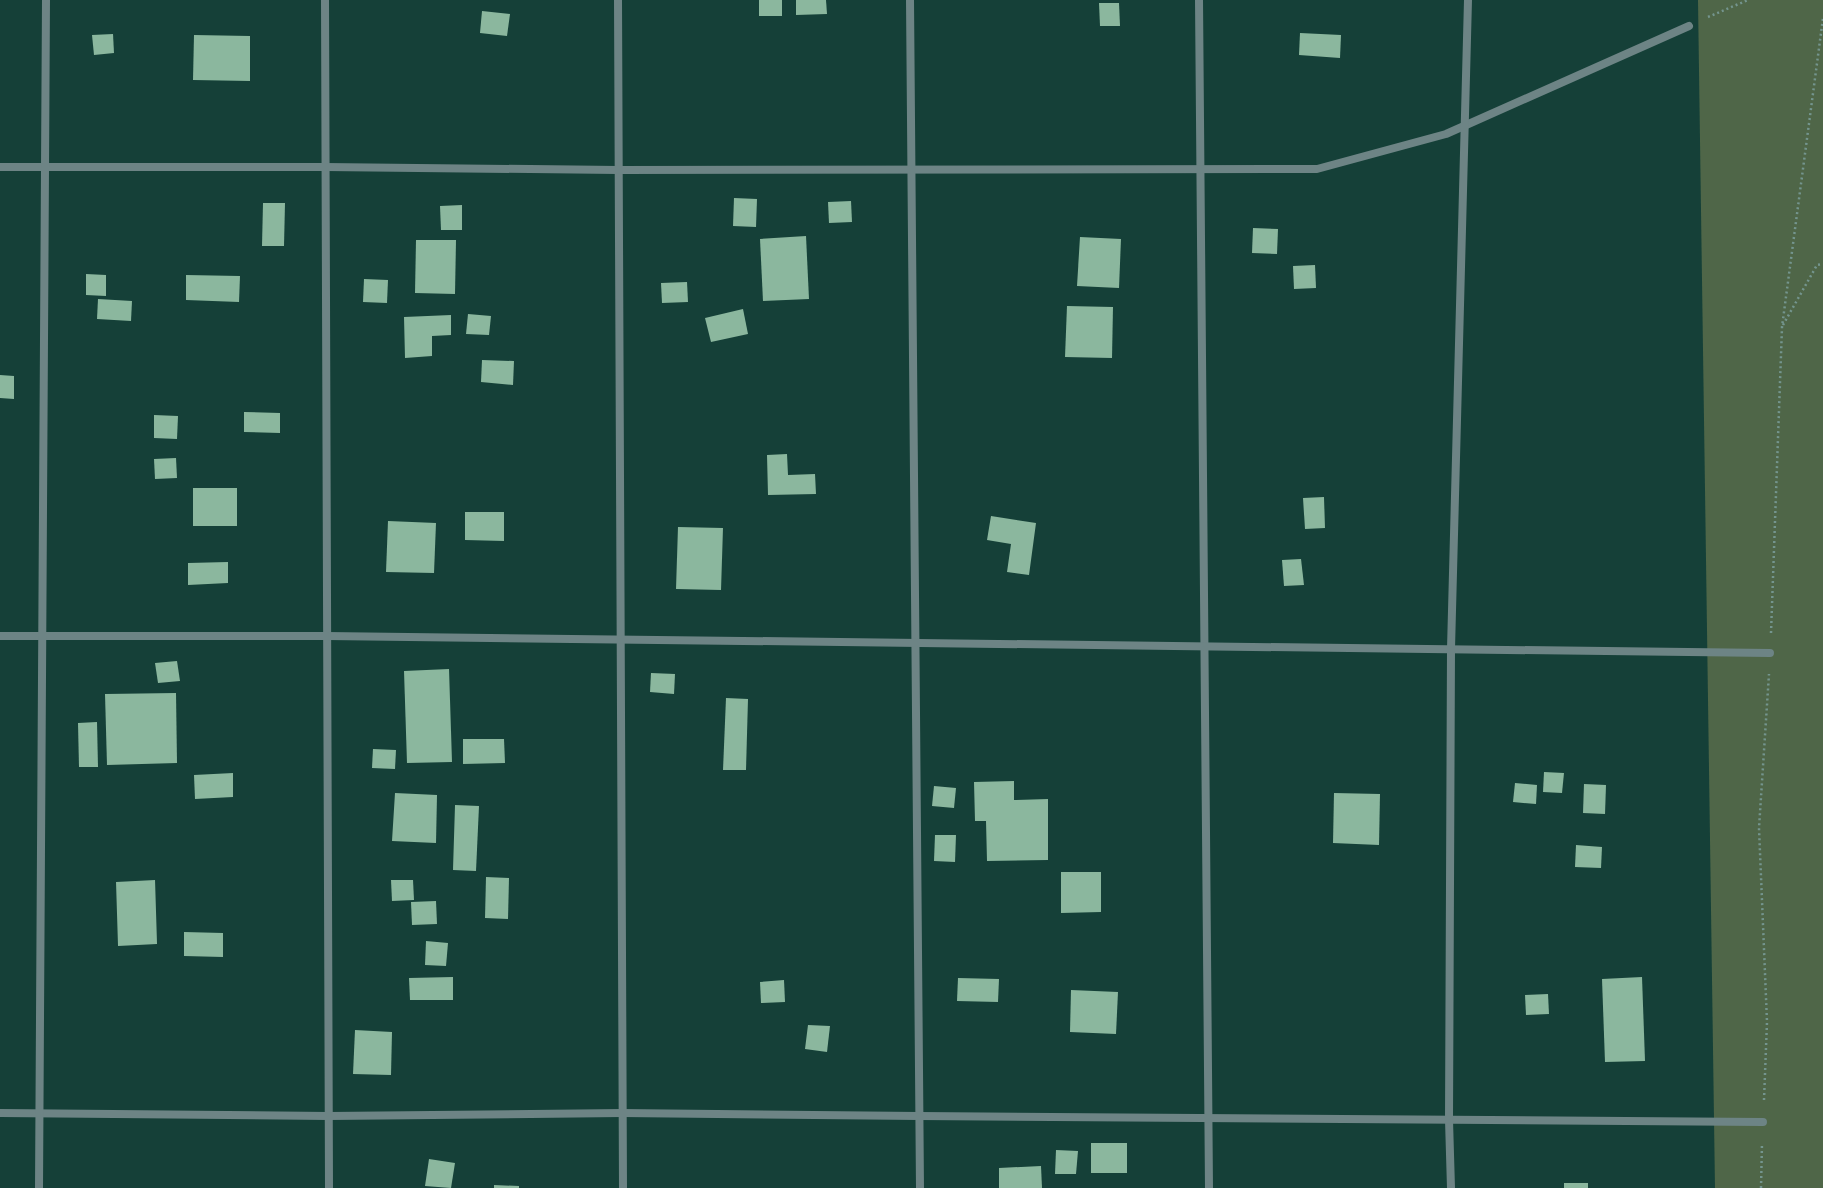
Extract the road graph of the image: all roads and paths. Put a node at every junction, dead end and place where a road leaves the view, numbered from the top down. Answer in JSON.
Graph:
{"nodes":[{"id":1,"x":46,"y":0,"type":"edge"},
{"id":2,"x":325,"y":0,"type":"edge"},
{"id":3,"x":618,"y":0,"type":"edge"},
{"id":4,"x":910,"y":0,"type":"edge"},
{"id":5,"x":1198,"y":0,"type":"edge"},
{"id":6,"x":1468,"y":0,"type":"edge"},
{"id":7,"x":1748,"y":0,"type":"edge"},
{"id":8,"x":1823,"y":18,"type":"edge"},
{"id":9,"x":1689,"y":26,"type":"joint"},
{"id":10,"x":1465,"y":125,"type":"junction"},
{"id":11,"x":45,"y":166,"type":"junction"},
{"id":12,"x":0,"y":167,"type":"edge"},
{"id":13,"x":326,"y":167,"type":"junction"},
{"id":14,"x":1199,"y":169,"type":"junction"},
{"id":15,"x":618,"y":170,"type":"junction"},
{"id":16,"x":912,"y":170,"type":"junction"},
{"id":17,"x":1823,"y":264,"type":"edge"},
{"id":18,"x":1782,"y":327,"type":"junction"},
{"id":19,"x":0,"y":636,"type":"edge"},
{"id":20,"x":41,"y":636,"type":"junction"},
{"id":21,"x":327,"y":636,"type":"junction"},
{"id":22,"x":620,"y":640,"type":"junction"},
{"id":23,"x":916,"y":644,"type":"junction"},
{"id":24,"x":1204,"y":647,"type":"junction"},
{"id":25,"x":1451,"y":649,"type":"junction"},
{"id":26,"x":1770,"y":653,"type":"junction"},
{"id":27,"x":0,"y":1113,"type":"edge"},
{"id":28,"x":622,"y":1113,"type":"junction"},
{"id":29,"x":39,"y":1114,"type":"junction"},
{"id":30,"x":329,"y":1116,"type":"junction"},
{"id":31,"x":919,"y":1116,"type":"junction"},
{"id":32,"x":1209,"y":1119,"type":"junction"},
{"id":33,"x":1449,"y":1120,"type":"junction"},
{"id":34,"x":1763,"y":1122,"type":"junction"},
{"id":35,"x":39,"y":1188,"type":"edge"},
{"id":36,"x":329,"y":1188,"type":"edge"},
{"id":37,"x":623,"y":1188,"type":"edge"},
{"id":38,"x":920,"y":1188,"type":"edge"},
{"id":39,"x":1209,"y":1188,"type":"edge"},
{"id":40,"x":1451,"y":1188,"type":"edge"},
{"id":41,"x":1761,"y":1188,"type":"edge"}],
"edges":[{"from":1,"to":11,"type":"street"},
{"from":2,"to":13,"type":"street"},
{"from":3,"to":15,"type":"street"},
{"from":4,"to":16,"type":"street"},
{"from":5,"to":14,"type":"street"},
{"from":6,"to":10,"type":"street"},
{"from":7,"to":9,"type":"path"},
{"from":8,"to":18,"type":"path"},
{"from":9,"to":10,"type":"street"},
{"from":10,"to":14,"type":"street"},
{"from":10,"to":25,"type":"street"},
{"from":11,"to":12,"type":"street"},
{"from":11,"to":13,"type":"street"},
{"from":11,"to":20,"type":"street"},
{"from":13,"to":15,"type":"street"},
{"from":13,"to":21,"type":"street"},
{"from":14,"to":16,"type":"street"},
{"from":14,"to":24,"type":"street"},
{"from":15,"to":16,"type":"street"},
{"from":15,"to":22,"type":"street"},
{"from":16,"to":23,"type":"street"},
{"from":17,"to":18,"type":"path"},
{"from":18,"to":26,"type":"path"},
{"from":19,"to":20,"type":"street"},
{"from":20,"to":21,"type":"street"},
{"from":20,"to":29,"type":"street"},
{"from":21,"to":22,"type":"street"},
{"from":21,"to":30,"type":"street"},
{"from":22,"to":23,"type":"street"},
{"from":22,"to":28,"type":"street"},
{"from":23,"to":24,"type":"street"},
{"from":23,"to":31,"type":"street"},
{"from":24,"to":25,"type":"street"},
{"from":24,"to":32,"type":"street"},
{"from":25,"to":26,"type":"street"},
{"from":25,"to":33,"type":"street"},
{"from":26,"to":34,"type":"path"},
{"from":27,"to":29,"type":"street"},
{"from":28,"to":30,"type":"street"},
{"from":28,"to":31,"type":"street"},
{"from":28,"to":37,"type":"street"},
{"from":29,"to":30,"type":"street"},
{"from":29,"to":35,"type":"street"},
{"from":30,"to":36,"type":"street"},
{"from":31,"to":32,"type":"street"},
{"from":31,"to":38,"type":"street"},
{"from":32,"to":33,"type":"street"},
{"from":32,"to":39,"type":"street"},
{"from":33,"to":34,"type":"street"},
{"from":33,"to":40,"type":"street"},
{"from":34,"to":41,"type":"path"}]}
